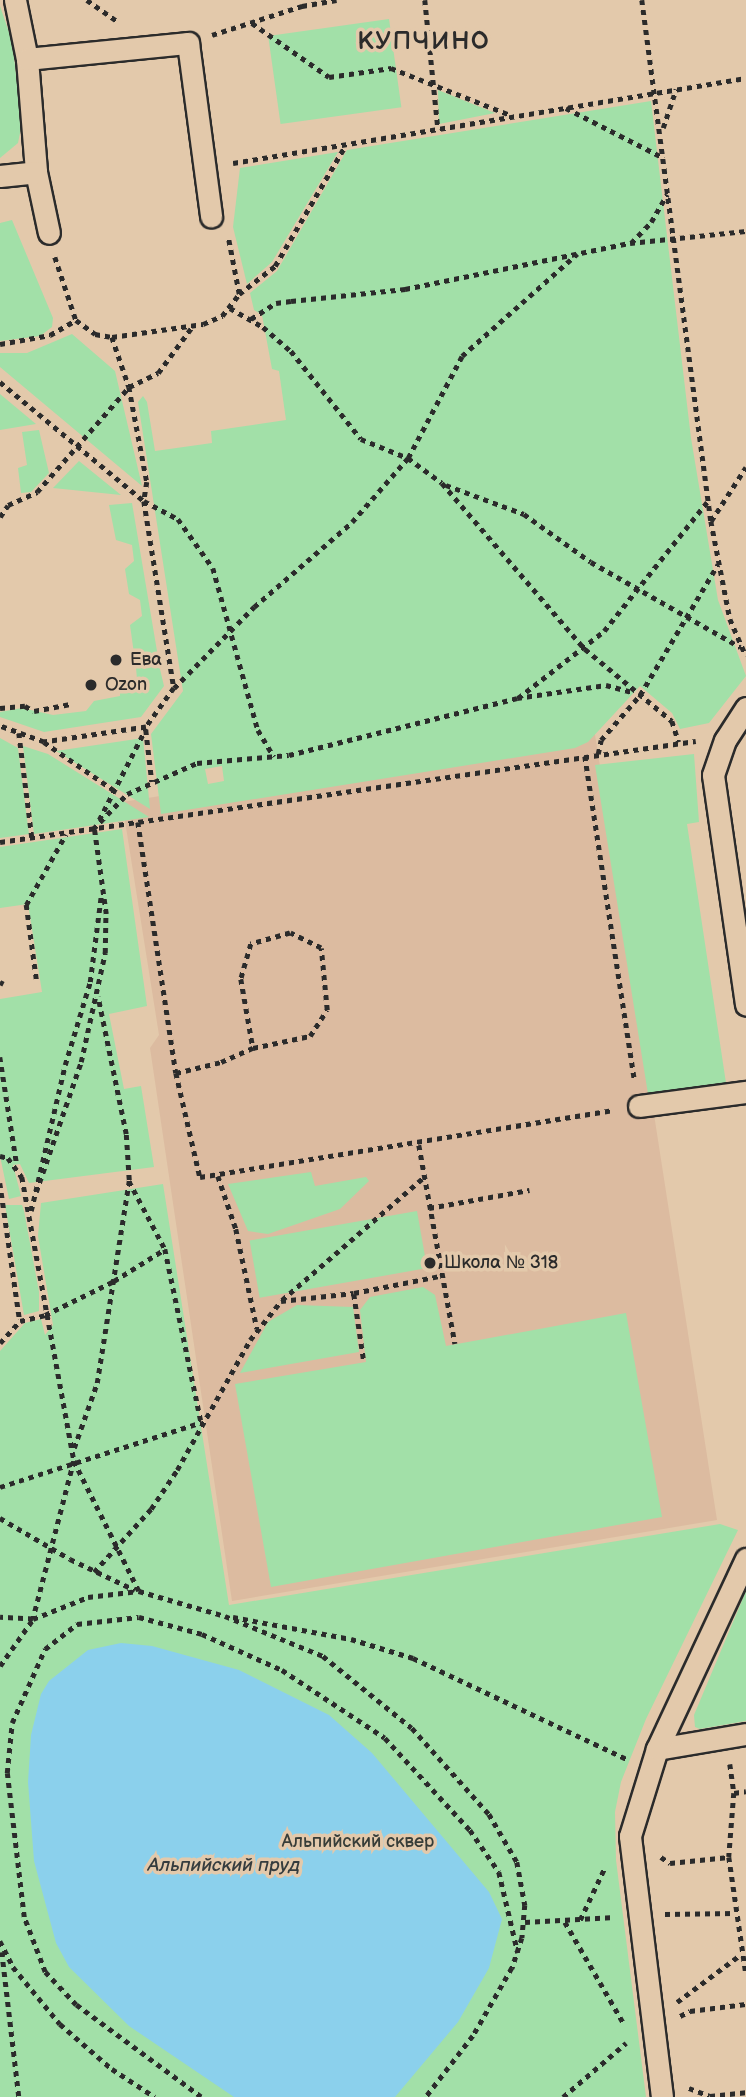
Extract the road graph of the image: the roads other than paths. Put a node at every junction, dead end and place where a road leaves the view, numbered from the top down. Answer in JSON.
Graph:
{"nodes":[{"id":1,"x":15,"y":0,"type":"edge"},
{"id":2,"x":27,"y":59,"type":"junction"},
{"id":3,"x":36,"y":172,"type":"junction"},
{"id":4,"x":0,"y":176,"type":"edge"},
{"id":5,"x":211,"y":216,"type":"dead end"},
{"id":6,"x":49,"y":233,"type":"road end"},
{"id":7,"x":746,"y":708,"type":"edge"},
{"id":8,"x":746,"y":1004,"type":"edge"},
{"id":9,"x":746,"y":1092,"type":"edge"},
{"id":10,"x":639,"y":1106,"type":"road end"},
{"id":11,"x":746,"y":1559,"type":"edge"},
{"id":12,"x":736,"y":1736,"type":"edge"},
{"id":13,"x":657,"y":1749,"type":"junction"},
{"id":14,"x":662,"y":2097,"type":"edge"}],
"edges":[{"from":1,"to":2,"type":"lane"},
{"from":2,"to":3,"type":"lane"},
{"from":2,"to":5,"type":"lane"},
{"from":3,"to":4,"type":"lane"},
{"from":3,"to":6,"type":"lane"},
{"from":7,"to":8,"type":"lane"},
{"from":9,"to":10,"type":"lane"},
{"from":11,"to":13,"type":"lane"},
{"from":12,"to":13,"type":"lane"},
{"from":13,"to":14,"type":"lane"}]}
